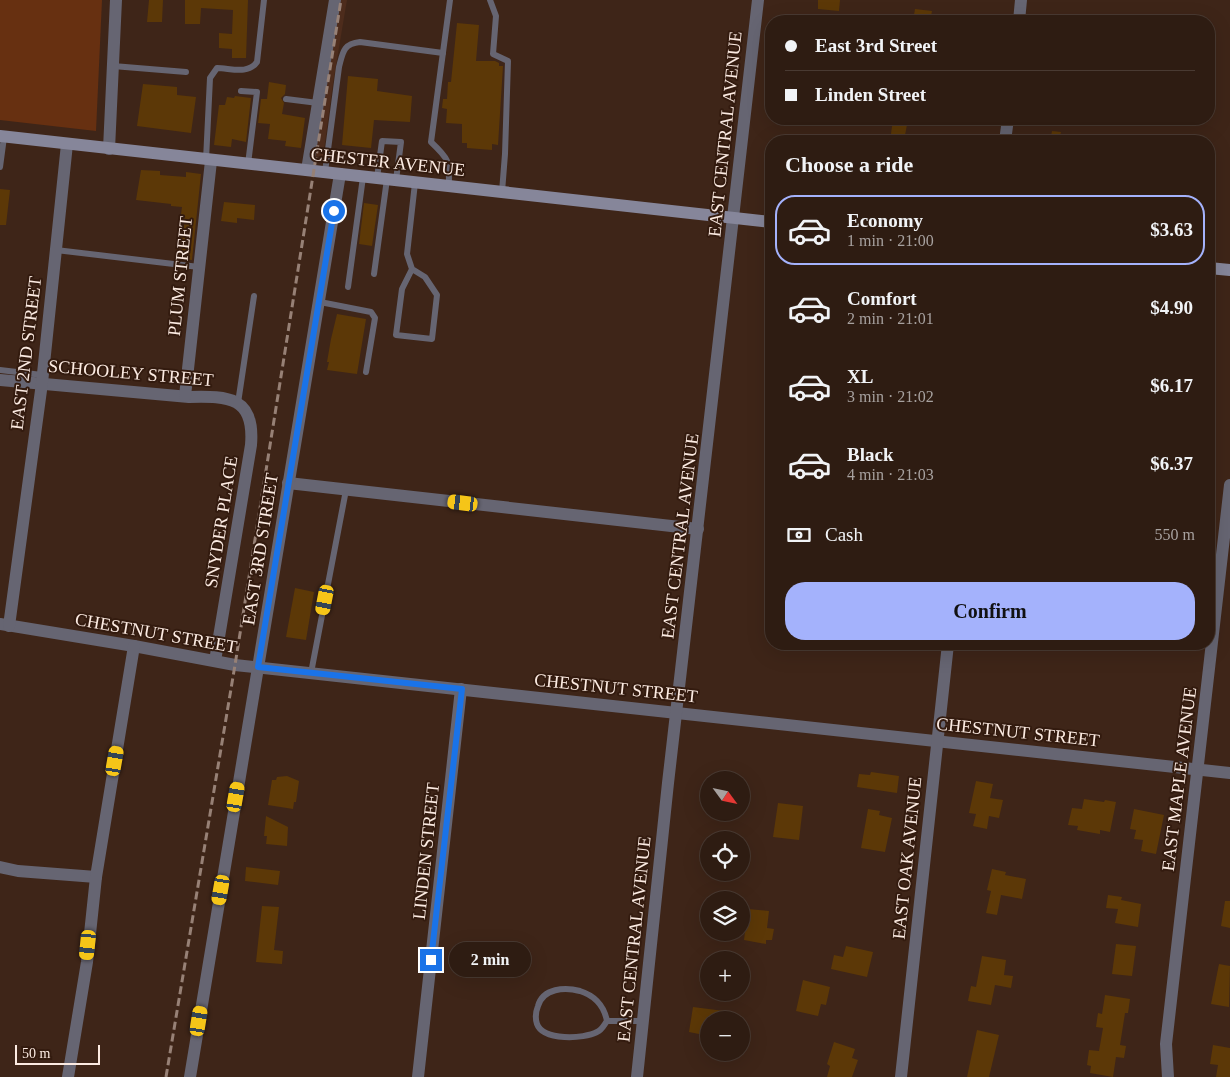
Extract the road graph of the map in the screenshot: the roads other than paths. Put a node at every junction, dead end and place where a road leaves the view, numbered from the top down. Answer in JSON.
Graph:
{"nodes":[{"id":1,"x":116,"y":0,"type":"edge"},
{"id":2,"x":264,"y":0,"type":"edge"},
{"id":3,"x":336,"y":0,"type":"edge"},
{"id":4,"x":450,"y":0,"type":"edge"},
{"id":5,"x":490,"y":0,"type":"edge"},
{"id":6,"x":758,"y":0,"type":"edge"},
{"id":7,"x":1021,"y":0,"type":"edge"},
{"id":8,"x":1020,"y":15,"type":"edge"},
{"id":9,"x":443,"y":53,"type":"junction"},
{"id":10,"x":113,"y":66,"type":"junction"},
{"id":11,"x":186,"y":72,"type":"dead end"},
{"id":12,"x":241,"y":91,"type":"dead end"},
{"id":13,"x":286,"y":99,"type":"dead end"},
{"id":14,"x":318,"y":103,"type":"junction"},
{"id":15,"x":2,"y":137,"type":"edge"},
{"id":16,"x":67,"y":144,"type":"junction"},
{"id":17,"x":109,"y":149,"type":"junction"},
{"id":18,"x":208,"y":160,"type":"junction"},
{"id":19,"x":248,"y":164,"type":"junction"},
{"id":20,"x":0,"y":167,"type":"edge"},
{"id":21,"x":307,"y":170,"type":"junction"},
{"id":22,"x":325,"y":172,"type":"junction"},
{"id":23,"x":340,"y":174,"type":"junction"},
{"id":24,"x":363,"y":177,"type":"junction"},
{"id":25,"x":386,"y":179,"type":"junction"},
{"id":26,"x":415,"y":183,"type":"junction"},
{"id":27,"x":449,"y":186,"type":"junction"},
{"id":28,"x":502,"y":192,"type":"junction"},
{"id":29,"x":733,"y":218,"type":"junction"},
{"id":30,"x":765,"y":221,"type":"edge"},
{"id":31,"x":56,"y":250,"type":"junction"},
{"id":32,"x":199,"y":267,"type":"junction"},
{"id":33,"x":1215,"y":269,"type":"edge"},
{"id":34,"x":412,"y":270,"type":"junction"},
{"id":35,"x":1230,"y":270,"type":"edge"},
{"id":36,"x":374,"y":274,"type":"dead end"},
{"id":37,"x":348,"y":287,"type":"dead end"},
{"id":38,"x":254,"y":296,"type":"dead end"},
{"id":39,"x":320,"y":302,"type":"junction"},
{"id":40,"x":0,"y":370,"type":"edge"},
{"id":41,"x":366,"y":372,"type":"dead end"},
{"id":42,"x":42,"y":379,"type":"junction"},
{"id":43,"x":0,"y":380,"type":"edge"},
{"id":44,"x":184,"y":396,"type":"junction"},
{"id":45,"x":233,"y":401,"type":"junction"},
{"id":46,"x":288,"y":484,"type":"junction"},
{"id":47,"x":1230,"y":485,"type":"edge"},
{"id":48,"x":346,"y":490,"type":"junction"},
{"id":49,"x":698,"y":529,"type":"junction"},
{"id":50,"x":1215,"y":618,"type":"edge"},
{"id":51,"x":5,"y":625,"type":"edge"},
{"id":52,"x":134,"y":646,"type":"junction"},
{"id":53,"x":947,"y":650,"type":"edge"},
{"id":54,"x":1211,"y":650,"type":"edge"},
{"id":55,"x":215,"y":661,"type":"junction"},
{"id":56,"x":258,"y":667,"type":"junction"},
{"id":57,"x":311,"y":672,"type":"junction"},
{"id":58,"x":462,"y":689,"type":"junction"},
{"id":59,"x":677,"y":713,"type":"junction"},
{"id":60,"x":937,"y":741,"type":"junction"},
{"id":61,"x":1198,"y":769,"type":"junction"},
{"id":62,"x":1230,"y":773,"type":"edge"},
{"id":63,"x":0,"y":867,"type":"edge"},
{"id":64,"x":96,"y":877,"type":"junction"},
{"id":65,"x":607,"y":1021,"type":"junction"},
{"id":66,"x":643,"y":1021,"type":"junction"},
{"id":67,"x":68,"y":1077,"type":"edge"},
{"id":68,"x":190,"y":1077,"type":"edge"},
{"id":69,"x":418,"y":1077,"type":"edge"},
{"id":70,"x":637,"y":1077,"type":"edge"},
{"id":71,"x":902,"y":1077,"type":"edge"},
{"id":72,"x":1168,"y":1077,"type":"edge"}],
"edges":[{"from":1,"to":10,"type":"street"},
{"from":2,"to":18,"type":"lane"},
{"from":3,"to":14,"type":"street"},
{"from":4,"to":9,"type":"lane"},
{"from":5,"to":28,"type":"lane"},
{"from":6,"to":29,"type":"street","name":"EAST CENTRAL AVENUE"},
{"from":7,"to":8,"type":"street"},
{"from":9,"to":22,"type":"lane"},
{"from":9,"to":27,"type":"lane"},
{"from":10,"to":11,"type":"lane"},
{"from":10,"to":17,"type":"street"},
{"from":12,"to":19,"type":"lane"},
{"from":13,"to":14,"type":"lane"},
{"from":14,"to":21,"type":"street"},
{"from":15,"to":16,"type":"main road","name":"CHESTER AVENUE"},
{"from":15,"to":20,"type":"lane"},
{"from":16,"to":17,"type":"main road","name":"CHESTER AVENUE"},
{"from":16,"to":31,"type":"street","name":"EAST 2ND STREET"},
{"from":17,"to":18,"type":"main road","name":"CHESTER AVENUE"},
{"from":18,"to":19,"type":"main road","name":"CHESTER AVENUE"},
{"from":18,"to":32,"type":"street","name":"PLUM STREET"},
{"from":19,"to":21,"type":"main road","name":"CHESTER AVENUE"},
{"from":21,"to":22,"type":"main road","name":"CHESTER AVENUE"},
{"from":22,"to":23,"type":"main road","name":"CHESTER AVENUE"},
{"from":23,"to":24,"type":"main road","name":"CHESTER AVENUE"},
{"from":23,"to":39,"type":"street","name":"EAST 3RD STREET"},
{"from":24,"to":25,"type":"main road","name":"CHESTER AVENUE"},
{"from":24,"to":37,"type":"lane"},
{"from":25,"to":25,"type":"lane"},
{"from":25,"to":26,"type":"main road","name":"CHESTER AVENUE"},
{"from":25,"to":36,"type":"lane"},
{"from":26,"to":27,"type":"main road","name":"CHESTER AVENUE"},
{"from":26,"to":34,"type":"lane"},
{"from":27,"to":28,"type":"main road","name":"CHESTER AVENUE"},
{"from":28,"to":29,"type":"main road","name":"CHESTER AVENUE"},
{"from":29,"to":30,"type":"main road","name":"CHESTER AVENUE"},
{"from":29,"to":49,"type":"street","name":"EAST CENTRAL AVENUE"},
{"from":31,"to":32,"type":"lane"},
{"from":31,"to":42,"type":"street","name":"EAST 2ND STREET"},
{"from":32,"to":44,"type":"street","name":"PLUM STREET"},
{"from":33,"to":35,"type":"main road"},
{"from":34,"to":34,"type":"lane"},
{"from":38,"to":45,"type":"lane"},
{"from":39,"to":41,"type":"lane"},
{"from":39,"to":46,"type":"street","name":"EAST 3RD STREET"},
{"from":40,"to":42,"type":"lane"},
{"from":42,"to":43,"type":"street","name":"SCHOOLEY STREET"},
{"from":42,"to":44,"type":"street","name":"SCHOOLEY STREET"},
{"from":42,"to":51,"type":"street","name":"EAST 2ND STREET"},
{"from":44,"to":45,"type":"street","name":"SCHOOLEY STREET"},
{"from":45,"to":55,"type":"street","name":"SNYDER PLACE"},
{"from":46,"to":48,"type":"street"},
{"from":46,"to":56,"type":"street","name":"EAST 3RD STREET"},
{"from":47,"to":50,"type":"street","name":"EAST MAPLE AVENUE"},
{"from":48,"to":49,"type":"street"},
{"from":48,"to":57,"type":"lane"},
{"from":49,"to":59,"type":"street","name":"EAST CENTRAL AVENUE"},
{"from":51,"to":52,"type":"street","name":"CHESTNUT STREET"},
{"from":52,"to":55,"type":"street","name":"CHESTNUT STREET"},
{"from":52,"to":64,"type":"street"},
{"from":53,"to":60,"type":"street","name":"EAST OAK AVENUE"},
{"from":54,"to":61,"type":"street","name":"EAST MAPLE AVENUE"},
{"from":55,"to":56,"type":"street","name":"CHESTNUT STREET"},
{"from":56,"to":57,"type":"street","name":"CHESTNUT STREET"},
{"from":56,"to":68,"type":"street","name":"EAST 3RD STREET"},
{"from":57,"to":58,"type":"street","name":"CHESTNUT STREET"},
{"from":58,"to":59,"type":"street","name":"CHESTNUT STREET"},
{"from":58,"to":69,"type":"street","name":"LINDEN STREET"},
{"from":59,"to":60,"type":"street","name":"CHESTNUT STREET"},
{"from":59,"to":66,"type":"street","name":"EAST CENTRAL AVENUE"},
{"from":60,"to":61,"type":"street","name":"CHESTNUT STREET"},
{"from":60,"to":71,"type":"street","name":"EAST OAK AVENUE"},
{"from":61,"to":62,"type":"street","name":"CHESTNUT STREET"},
{"from":61,"to":72,"type":"street","name":"EAST MAPLE AVENUE"},
{"from":63,"to":64,"type":"street"},
{"from":64,"to":67,"type":"street"},
{"from":65,"to":65,"type":"lane"},
{"from":65,"to":66,"type":"lane"},
{"from":66,"to":70,"type":"street","name":"EAST CENTRAL AVENUE"}]}
